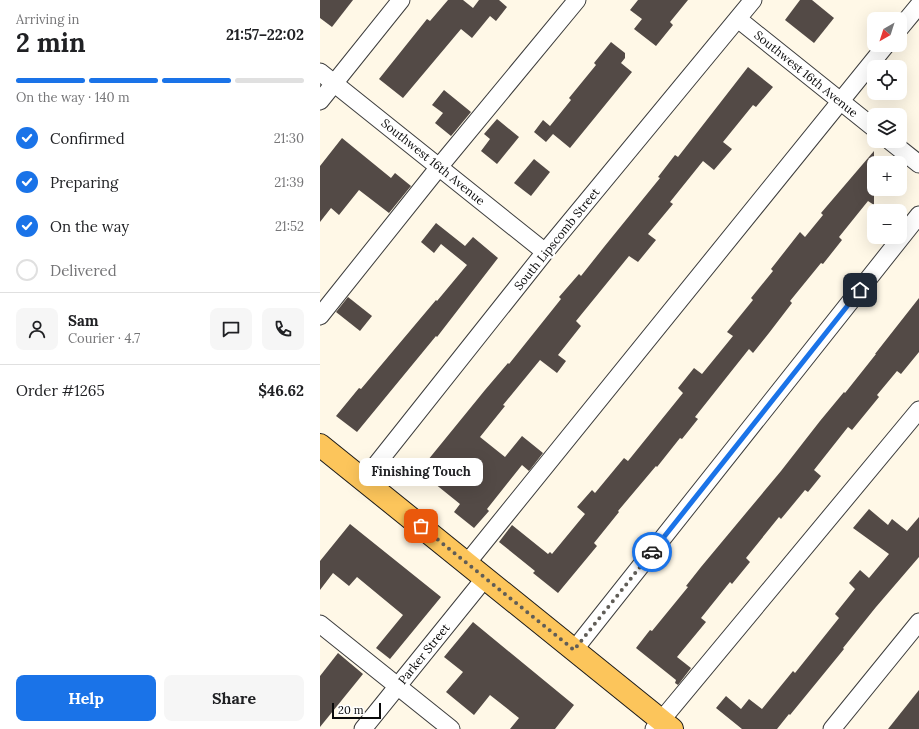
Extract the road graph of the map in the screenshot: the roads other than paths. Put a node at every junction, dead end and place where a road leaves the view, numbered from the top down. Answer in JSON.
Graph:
{"nodes":[{"id":1,"x":401,"y":0,"type":"edge"},
{"id":2,"x":576,"y":0,"type":"edge"},
{"id":3,"x":753,"y":0,"type":"edge"},
{"id":4,"x":919,"y":5,"type":"edge"},
{"id":5,"x":738,"y":19,"type":"junction"},
{"id":6,"x":907,"y":20,"type":"edge"},
{"id":7,"x":880,"y":52,"type":"edge"},
{"id":8,"x":320,"y":72,"type":"edge"},
{"id":9,"x":334,"y":83,"type":"junction"},
{"id":10,"x":320,"y":101,"type":"edge"},
{"id":11,"x":840,"y":101,"type":"junction"},
{"id":12,"x":867,"y":122,"type":"edge"},
{"id":13,"x":899,"y":148,"type":"edge"},
{"id":14,"x":919,"y":164,"type":"edge"},
{"id":15,"x":439,"y":167,"type":"junction"},
{"id":16,"x":919,"y":215,"type":"edge"},
{"id":17,"x":545,"y":252,"type":"junction"},
{"id":18,"x":320,"y":316,"type":"edge"},
{"id":19,"x":919,"y":410,"type":"edge"},
{"id":20,"x":320,"y":445,"type":"edge"},
{"id":21,"x":364,"y":480,"type":"junction"},
{"id":22,"x":467,"y":563,"type":"junction"},
{"id":23,"x":485,"y":578,"type":"junction"},
{"id":24,"x":919,"y":622,"type":"edge"},
{"id":25,"x":320,"y":624,"type":"edge"},
{"id":26,"x":574,"y":650,"type":"junction"},
{"id":27,"x":398,"y":686,"type":"junction"},
{"id":28,"x":663,"y":726,"type":"edge"},
{"id":29,"x":363,"y":729,"type":"edge"},
{"id":30,"x":450,"y":729,"type":"edge"},
{"id":31,"x":832,"y":729,"type":"edge"}],
"edges":[{"from":1,"to":9,"type":"street"},
{"from":2,"to":15,"type":"street"},
{"from":3,"to":5,"type":"street","name":"South Lipscomb Street"},
{"from":4,"to":6,"type":"street"},
{"from":5,"to":11,"type":"street","name":"Southwest 16th Avenue"},
{"from":5,"to":17,"type":"street","name":"South Lipscomb Street"},
{"from":7,"to":11,"type":"street"},
{"from":8,"to":9,"type":"street","name":"Southwest 16th Avenue"},
{"from":9,"to":10,"type":"street"},
{"from":9,"to":15,"type":"street","name":"Southwest 16th Avenue"},
{"from":11,"to":12,"type":"street","name":"Southwest 16th Avenue"},
{"from":11,"to":22,"type":"street"},
{"from":13,"to":14,"type":"street"},
{"from":15,"to":17,"type":"street","name":"Southwest 16th Avenue"},
{"from":15,"to":18,"type":"street"},
{"from":16,"to":26,"type":"street"},
{"from":17,"to":21,"type":"street","name":"South Lipscomb Street"},
{"from":19,"to":28,"type":"street"},
{"from":20,"to":21,"type":"main road"},
{"from":21,"to":22,"type":"main road"},
{"from":22,"to":23,"type":"main road"},
{"from":23,"to":26,"type":"main road"},
{"from":23,"to":27,"type":"street","name":"Parker Street"},
{"from":24,"to":31,"type":"street"},
{"from":25,"to":27,"type":"street"},
{"from":26,"to":28,"type":"main road"},
{"from":27,"to":29,"type":"street","name":"Parker Street"},
{"from":27,"to":30,"type":"street"}]}
